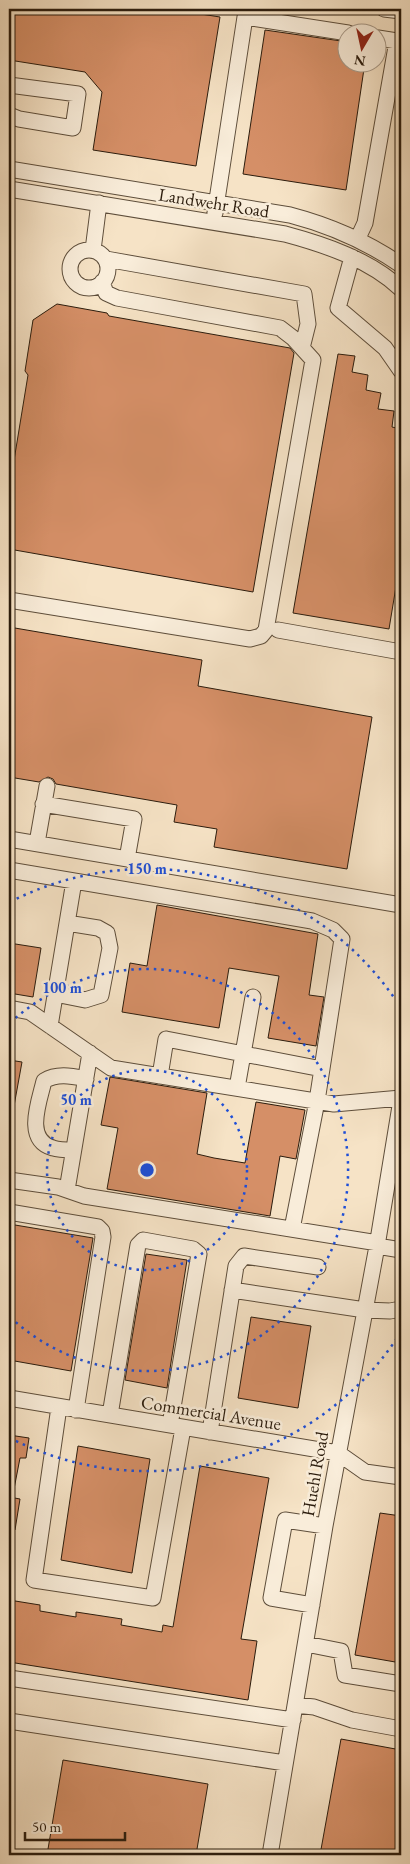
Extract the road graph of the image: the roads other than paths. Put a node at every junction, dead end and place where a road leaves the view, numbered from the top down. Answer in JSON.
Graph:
{"nodes":[{"id":1,"x":384,"y":9,"type":"edge"},
{"id":2,"x":401,"y":11,"type":"edge"},
{"id":3,"x":338,"y":31,"type":"edge"},
{"id":4,"x":388,"y":40,"type":"edge"},
{"id":5,"x":9,"y":85,"type":"edge"},
{"id":6,"x":9,"y":115,"type":"edge"},
{"id":7,"x":9,"y":169,"type":"edge"},
{"id":8,"x":9,"y":189,"type":"edge"},
{"id":9,"x":99,"y":203,"type":"junction"},
{"id":10,"x":216,"y":203,"type":"junction"},
{"id":11,"x":213,"y":222,"type":"junction"},
{"id":12,"x":358,"y":238,"type":"junction"},
{"id":13,"x":93,"y":250,"type":"junction"},
{"id":14,"x":352,"y":257,"type":"junction"},
{"id":15,"x":106,"y":259,"type":"junction"},
{"id":16,"x":401,"y":265,"type":"edge"},
{"id":17,"x":102,"y":282,"type":"junction"},
{"id":18,"x":401,"y":289,"type":"edge"},
{"id":19,"x":302,"y":348,"type":"junction"},
{"id":20,"x":401,"y":371,"type":"edge"},
{"id":21,"x":9,"y":600,"type":"edge"},
{"id":22,"x":278,"y":630,"type":"dead end"},
{"id":23,"x":401,"y":652,"type":"edge"},
{"id":24,"x":46,"y":786,"type":"dead end"},
{"id":25,"x":43,"y":804,"type":"junction"},
{"id":26,"x":9,"y":839,"type":"edge"},
{"id":27,"x":37,"y":843,"type":"junction"},
{"id":28,"x":127,"y":858,"type":"junction"},
{"id":29,"x":9,"y":870,"type":"edge"},
{"id":30,"x":74,"y":881,"type":"junction"},
{"id":31,"x":401,"y":905,"type":"edge"},
{"id":32,"x":67,"y":923,"type":"junction"},
{"id":33,"x":55,"y":994,"type":"junction"},
{"id":34,"x":254,"y":997,"type":"dead end"},
{"id":35,"x":9,"y":1008,"type":"edge"},
{"id":36,"x":50,"y":1026,"type":"junction"},
{"id":37,"x":90,"y":1053,"type":"junction"},
{"id":38,"x":243,"y":1054,"type":"junction"},
{"id":39,"x":322,"y":1069,"type":"junction"},
{"id":40,"x":160,"y":1076,"type":"junction"},
{"id":41,"x":86,"y":1079,"type":"junction"},
{"id":42,"x":237,"y":1088,"type":"junction"},
{"id":43,"x":401,"y":1099,"type":"edge"},
{"id":44,"x":317,"y":1102,"type":"junction"},
{"id":45,"x":73,"y":1150,"type":"junction"},
{"id":46,"x":9,"y":1180,"type":"edge"},
{"id":47,"x":67,"y":1190,"type":"junction"},
{"id":48,"x":9,"y":1212,"type":"edge"},
{"id":49,"x":292,"y":1229,"type":"junction"},
{"id":50,"x":377,"y":1244,"type":"junction"},
{"id":51,"x":401,"y":1250,"type":"edge"},
{"id":52,"x":318,"y":1266,"type":"dead end"},
{"id":53,"x":232,"y":1290,"type":"junction"},
{"id":54,"x":401,"y":1309,"type":"edge"},
{"id":55,"x":365,"y":1310,"type":"junction"},
{"id":56,"x":9,"y":1398,"type":"edge"},
{"id":57,"x":59,"y":1407,"type":"junction"},
{"id":58,"x":76,"y":1410,"type":"junction"},
{"id":59,"x":110,"y":1415,"type":"junction"},
{"id":60,"x":176,"y":1426,"type":"junction"},
{"id":61,"x":210,"y":1432,"type":"junction"},
{"id":62,"x":338,"y":1454,"type":"junction"},
{"id":63,"x":401,"y":1477,"type":"edge"},
{"id":64,"x":325,"y":1526,"type":"junction"},
{"id":65,"x":312,"y":1605,"type":"junction"},
{"id":66,"x":306,"y":1644,"type":"junction"},
{"id":67,"x":9,"y":1678,"type":"edge"},
{"id":68,"x":401,"y":1684,"type":"edge"},
{"id":69,"x":294,"y":1713,"type":"junction"},
{"id":70,"x":9,"y":1721,"type":"edge"},
{"id":71,"x":401,"y":1729,"type":"edge"},
{"id":72,"x":285,"y":1763,"type":"junction"},
{"id":73,"x":270,"y":1855,"type":"edge"}],
"edges":[{"from":1,"to":2,"type":"street"},
{"from":3,"to":10,"type":"street"},
{"from":4,"to":12,"type":"street"},
{"from":5,"to":6,"type":"street"},
{"from":7,"to":10,"type":"street","name":"Landwehr Road"},
{"from":8,"to":9,"type":"street","name":"Landwehr Road"},
{"from":9,"to":11,"type":"street","name":"Landwehr Road"},
{"from":9,"to":13,"type":"street"},
{"from":10,"to":11,"type":"street"},
{"from":10,"to":12,"type":"street","name":"Landwehr Road"},
{"from":11,"to":14,"type":"street","name":"Landwehr Road"},
{"from":12,"to":16,"type":"street","name":"Landwehr Road"},
{"from":13,"to":15,"type":"street"},
{"from":13,"to":17,"type":"street"},
{"from":14,"to":18,"type":"street","name":"Landwehr Road"},
{"from":14,"to":20,"type":"street"},
{"from":15,"to":17,"type":"street"},
{"from":15,"to":19,"type":"street"},
{"from":17,"to":19,"type":"street"},
{"from":19,"to":21,"type":"street"},
{"from":22,"to":23,"type":"street"},
{"from":24,"to":25,"type":"street"},
{"from":25,"to":27,"type":"street"},
{"from":25,"to":28,"type":"street"},
{"from":26,"to":27,"type":"street"},
{"from":27,"to":28,"type":"street"},
{"from":28,"to":31,"type":"street"},
{"from":29,"to":30,"type":"street"},
{"from":30,"to":32,"type":"street"},
{"from":30,"to":39,"type":"street"},
{"from":32,"to":33,"type":"street"},
{"from":32,"to":33,"type":"street"},
{"from":33,"to":36,"type":"street"},
{"from":34,"to":38,"type":"street"},
{"from":35,"to":36,"type":"street"},
{"from":36,"to":37,"type":"street"},
{"from":37,"to":40,"type":"street"},
{"from":37,"to":41,"type":"street"},
{"from":38,"to":39,"type":"street"},
{"from":38,"to":40,"type":"street"},
{"from":38,"to":42,"type":"street"},
{"from":39,"to":44,"type":"street"},
{"from":40,"to":42,"type":"street"},
{"from":41,"to":45,"type":"street"},
{"from":41,"to":45,"type":"street"},
{"from":42,"to":44,"type":"street"},
{"from":43,"to":44,"type":"street"},
{"from":43,"to":50,"type":"street","name":"Huehl Road"},
{"from":44,"to":49,"type":"street"},
{"from":45,"to":47,"type":"street"},
{"from":46,"to":47,"type":"street"},
{"from":47,"to":49,"type":"street"},
{"from":48,"to":58,"type":"street"},
{"from":49,"to":50,"type":"street"},
{"from":50,"to":51,"type":"street"},
{"from":50,"to":55,"type":"street","name":"Huehl Road"},
{"from":52,"to":53,"type":"street"},
{"from":53,"to":55,"type":"street"},
{"from":53,"to":61,"type":"street"},
{"from":54,"to":55,"type":"street"},
{"from":55,"to":62,"type":"street","name":"Huehl Road"},
{"from":56,"to":57,"type":"street","name":"Commercial Avenue"},
{"from":57,"to":58,"type":"street","name":"Commercial Avenue"},
{"from":57,"to":60,"type":"street"},
{"from":58,"to":59,"type":"street","name":"Commercial Avenue"},
{"from":59,"to":60,"type":"street","name":"Commercial Avenue"},
{"from":59,"to":60,"type":"street"},
{"from":60,"to":61,"type":"street","name":"Commercial Avenue"},
{"from":61,"to":62,"type":"street","name":"Commercial Avenue"},
{"from":62,"to":63,"type":"street","name":"Commercial Avenue"},
{"from":62,"to":64,"type":"street","name":"Huehl Road"},
{"from":64,"to":65,"type":"street","name":"Huehl Road"},
{"from":64,"to":65,"type":"street"},
{"from":65,"to":66,"type":"street","name":"Huehl Road"},
{"from":66,"to":68,"type":"street"},
{"from":66,"to":69,"type":"street","name":"Huehl Road"},
{"from":67,"to":69,"type":"street"},
{"from":69,"to":71,"type":"street"},
{"from":69,"to":72,"type":"street","name":"Huehl Road"},
{"from":70,"to":72,"type":"street"},
{"from":72,"to":73,"type":"street","name":"Huehl Road"}]}
